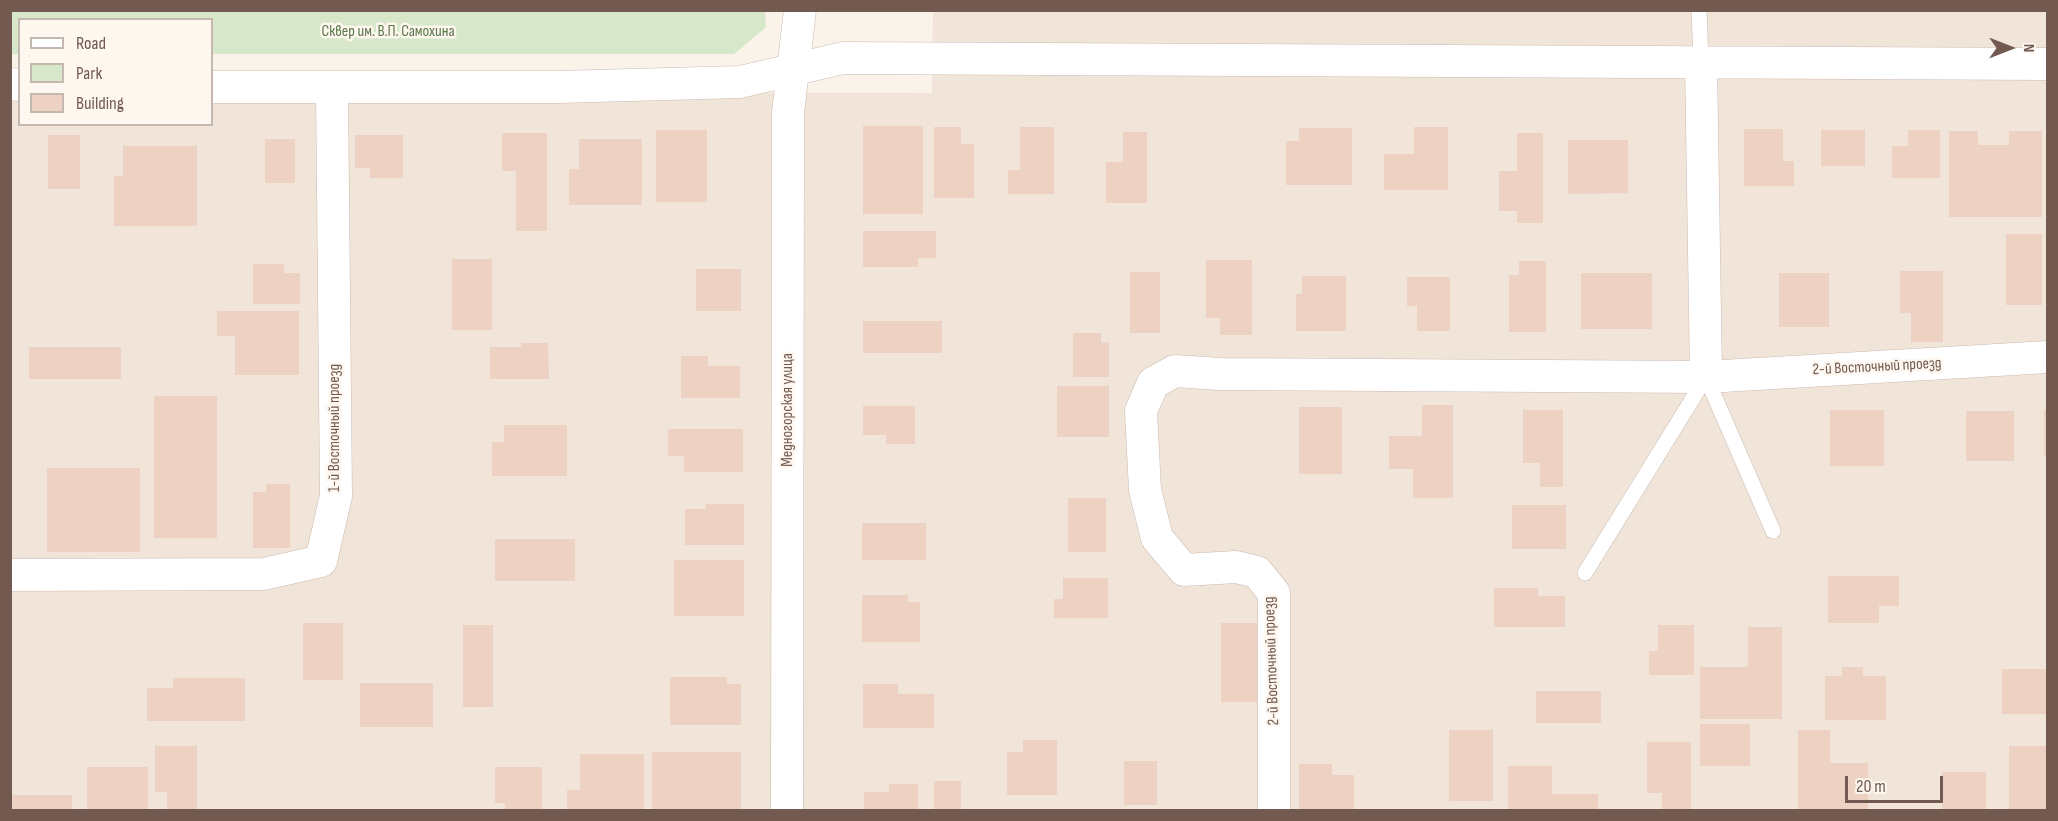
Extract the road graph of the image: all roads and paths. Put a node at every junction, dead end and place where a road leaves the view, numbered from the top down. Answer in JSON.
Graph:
{"nodes":[{"id":1,"x":800,"y":10,"type":"edge"},
{"id":2,"x":1700,"y":10,"type":"edge"},
{"id":3,"x":1701,"y":61,"type":"junction"},
{"id":4,"x":2048,"y":64,"type":"edge"},
{"id":5,"x":791,"y":70,"type":"junction"},
{"id":6,"x":213,"y":87,"type":"edge"},
{"id":7,"x":332,"y":89,"type":"junction"},
{"id":8,"x":2048,"y":357,"type":"edge"},
{"id":9,"x":1706,"y":377,"type":"junction"},
{"id":10,"x":1773,"y":531,"type":"dead end"},
{"id":11,"x":1585,"y":573,"type":"dead end"},
{"id":12,"x":10,"y":575,"type":"edge"},
{"id":13,"x":787,"y":810,"type":"edge"},
{"id":14,"x":1274,"y":810,"type":"edge"}],
"edges":[{"from":1,"to":5,"type":"street","name":"Медногорская улица"},
{"from":2,"to":3,"type":"lane"},
{"from":3,"to":4,"type":"street"},
{"from":3,"to":5,"type":"street"},
{"from":3,"to":9,"type":"street"},
{"from":5,"to":7,"type":"street"},
{"from":5,"to":13,"type":"street","name":"Медногорская улица"},
{"from":6,"to":7,"type":"street"},
{"from":7,"to":12,"type":"street","name":"1-й Восточный проезд"},
{"from":8,"to":9,"type":"street","name":"2-й Восточный проезд"},
{"from":9,"to":10,"type":"lane"},
{"from":9,"to":11,"type":"lane"},
{"from":9,"to":14,"type":"street","name":"2-й Восточный проезд"}]}
